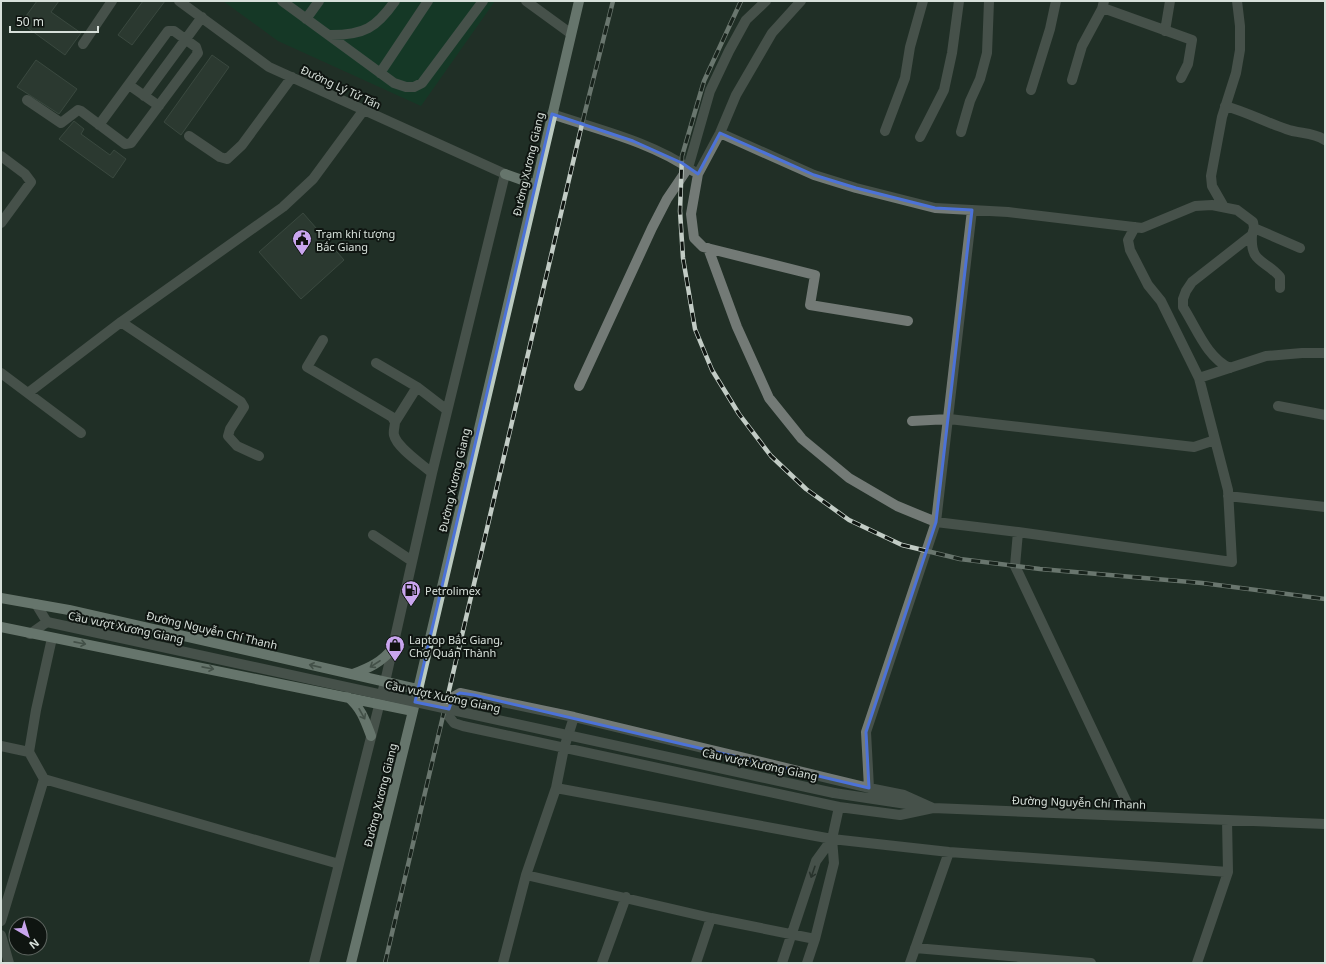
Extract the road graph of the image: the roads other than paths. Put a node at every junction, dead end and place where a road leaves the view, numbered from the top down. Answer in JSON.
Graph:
{"nodes":[{"id":1,"x":112,"y":1,"type":"edge"},
{"id":2,"x":179,"y":1,"type":"edge"},
{"id":3,"x":282,"y":1,"type":"edge"},
{"id":4,"x":319,"y":1,"type":"edge"},
{"id":5,"x":396,"y":1,"type":"edge"},
{"id":6,"x":428,"y":1,"type":"edge"},
{"id":7,"x":483,"y":1,"type":"edge"},
{"id":8,"x":526,"y":1,"type":"edge"},
{"id":9,"x":579,"y":1,"type":"edge"},
{"id":10,"x":766,"y":1,"type":"edge"},
{"id":11,"x":801,"y":1,"type":"edge"},
{"id":12,"x":923,"y":1,"type":"edge"},
{"id":13,"x":959,"y":1,"type":"edge"},
{"id":14,"x":990,"y":1,"type":"edge"},
{"id":15,"x":1056,"y":1,"type":"edge"},
{"id":16,"x":1170,"y":1,"type":"edge"},
{"id":17,"x":1238,"y":1,"type":"edge"},
{"id":18,"x":1103,"y":4,"type":"edge"},
{"id":19,"x":202,"y":17,"type":"junction"},
{"id":20,"x":306,"y":19,"type":"junction"},
{"id":21,"x":1165,"y":31,"type":"junction"},
{"id":22,"x":570,"y":33,"type":"junction"},
{"id":23,"x":331,"y":35,"type":"junction"},
{"id":24,"x":186,"y":39,"type":"junction"},
{"id":25,"x":83,"y":44,"type":"dead end"},
{"id":26,"x":380,"y":73,"type":"junction"},
{"id":27,"x":292,"y":77,"type":"junction"},
{"id":28,"x":1181,"y":78,"type":"dead end"},
{"id":29,"x":1072,"y":80,"type":"dead end"},
{"id":30,"x":129,"y":85,"type":"junction"},
{"id":31,"x":1032,"y":90,"type":"dead end"},
{"id":32,"x":144,"y":96,"type":"junction"},
{"id":33,"x":27,"y":100,"type":"dead end"},
{"id":34,"x":158,"y":106,"type":"junction"},
{"id":35,"x":1225,"y":106,"type":"junction"},
{"id":36,"x":363,"y":111,"type":"junction"},
{"id":37,"x":552,"y":114,"type":"junction"},
{"id":38,"x":99,"y":125,"type":"junction"},
{"id":39,"x":884,"y":131,"type":"dead end"},
{"id":40,"x":961,"y":132,"type":"dead end"},
{"id":41,"x":720,"y":133,"type":"junction"},
{"id":42,"x":189,"y":136,"type":"dead end"},
{"id":43,"x":920,"y":137,"type":"dead end"},
{"id":44,"x":1325,"y":140,"type":"edge"},
{"id":45,"x":1,"y":156,"type":"edge"},
{"id":46,"x":688,"y":168,"type":"junction"},
{"id":47,"x":505,"y":174,"type":"junction"},
{"id":48,"x":698,"y":174,"type":"junction"},
{"id":49,"x":536,"y":185,"type":"junction"},
{"id":50,"x":1224,"y":207,"type":"junction"},
{"id":51,"x":972,"y":210,"type":"junction"},
{"id":52,"x":1,"y":223,"type":"edge"},
{"id":53,"x":1135,"y":227,"type":"junction"},
{"id":54,"x":1253,"y":232,"type":"junction"},
{"id":55,"x":708,"y":248,"type":"junction"},
{"id":56,"x":1300,"y":248,"type":"dead end"},
{"id":57,"x":1280,"y":288,"type":"dead end"},
{"id":58,"x":908,"y":321,"type":"dead end"},
{"id":59,"x":121,"y":322,"type":"junction"},
{"id":60,"x":323,"y":340,"type":"dead end"},
{"id":61,"x":1325,"y":352,"type":"edge"},
{"id":62,"x":376,"y":363,"type":"dead end"},
{"id":63,"x":1230,"y":368,"type":"junction"},
{"id":64,"x":1,"y":373,"type":"edge"},
{"id":65,"x":1199,"y":378,"type":"junction"},
{"id":66,"x":415,"y":386,"type":"junction"},
{"id":67,"x":579,"y":386,"type":"dead end"},
{"id":68,"x":28,"y":393,"type":"junction"},
{"id":69,"x":1278,"y":406,"type":"dead end"},
{"id":70,"x":447,"y":410,"type":"junction"},
{"id":71,"x":1325,"y":415,"type":"edge"},
{"id":72,"x":949,"y":419,"type":"junction"},
{"id":73,"x":912,"y":421,"type":"dead end"},
{"id":74,"x":395,"y":422,"type":"junction"},
{"id":75,"x":81,"y":432,"type":"dead end"},
{"id":76,"x":1215,"y":440,"type":"junction"},
{"id":77,"x":259,"y":456,"type":"dead end"},
{"id":78,"x":432,"y":472,"type":"junction"},
{"id":79,"x":1228,"y":496,"type":"junction"},
{"id":80,"x":1325,"y":507,"type":"edge"},
{"id":81,"x":936,"y":522,"type":"junction"},
{"id":82,"x":1018,"y":532,"type":"junction"},
{"id":83,"x":373,"y":535,"type":"dead end"},
{"id":84,"x":412,"y":561,"type":"junction"},
{"id":85,"x":1,"y":598,"type":"edge"},
{"id":86,"x":36,"y":604,"type":"junction"},
{"id":87,"x":47,"y":622,"type":"junction"},
{"id":88,"x":1,"y":627,"type":"edge"},
{"id":89,"x":30,"y":634,"type":"junction"},
{"id":90,"x":52,"y":638,"type":"junction"},
{"id":91,"x":393,"y":648,"type":"junction"},
{"id":92,"x":356,"y":675,"type":"junction"},
{"id":93,"x":386,"y":682,"type":"junction"},
{"id":94,"x":417,"y":689,"type":"junction"},
{"id":95,"x":351,"y":697,"type":"junction"},
{"id":96,"x":380,"y":703,"type":"junction"},
{"id":97,"x":413,"y":711,"type":"junction"},
{"id":98,"x":574,"y":717,"type":"junction"},
{"id":99,"x":371,"y":736,"type":"junction"},
{"id":100,"x":1,"y":746,"type":"edge"},
{"id":101,"x":564,"y":748,"type":"junction"},
{"id":102,"x":29,"y":752,"type":"junction"},
{"id":103,"x":44,"y":779,"type":"junction"},
{"id":104,"x":556,"y":788,"type":"junction"},
{"id":105,"x":868,"y":788,"type":"junction"},
{"id":106,"x":834,"y":793,"type":"joint"},
{"id":107,"x":1128,"y":805,"type":"dead end"},
{"id":108,"x":839,"y":807,"type":"junction"},
{"id":109,"x":934,"y":808,"type":"junction"},
{"id":110,"x":1227,"y":820,"type":"junction"},
{"id":111,"x":1325,"y":824,"type":"edge"},
{"id":112,"x":832,"y":839,"type":"junction"},
{"id":113,"x":949,"y":852,"type":"junction"},
{"id":114,"x":339,"y":864,"type":"junction"},
{"id":115,"x":1228,"y":872,"type":"junction"},
{"id":116,"x":526,"y":874,"type":"junction"},
{"id":117,"x":626,"y":897,"type":"junction"},
{"id":118,"x":711,"y":918,"type":"junction"},
{"id":119,"x":1,"y":921,"type":"edge"},
{"id":120,"x":791,"y":934,"type":"junction"},
{"id":121,"x":1,"y":935,"type":"edge"},
{"id":122,"x":815,"y":939,"type":"junction"},
{"id":123,"x":915,"y":948,"type":"junction"},
{"id":124,"x":9,"y":963,"type":"edge"},
{"id":125,"x":314,"y":963,"type":"edge"},
{"id":126,"x":351,"y":963,"type":"edge"},
{"id":127,"x":502,"y":963,"type":"edge"},
{"id":128,"x":602,"y":963,"type":"edge"},
{"id":129,"x":696,"y":963,"type":"edge"},
{"id":130,"x":782,"y":963,"type":"edge"},
{"id":131,"x":807,"y":963,"type":"edge"},
{"id":132,"x":910,"y":963,"type":"edge"},
{"id":133,"x":1091,"y":963,"type":"edge"},
{"id":134,"x":1197,"y":963,"type":"edge"}],
"edges":[{"from":1,"to":25,"type":"street"},
{"from":2,"to":19,"type":"street","name":"Đường Lý Tử Tấn"},
{"from":3,"to":20,"type":"street"},
{"from":4,"to":20,"type":"street"},
{"from":5,"to":23,"type":"street"},
{"from":6,"to":26,"type":"street"},
{"from":7,"to":26,"type":"street"},
{"from":8,"to":22,"type":"street"},
{"from":9,"to":22,"type":"main road","name":"Đường Xương Giang"},
{"from":10,"to":46,"type":"street"},
{"from":11,"to":41,"type":"street"},
{"from":12,"to":39,"type":"street"},
{"from":13,"to":43,"type":"street"},
{"from":14,"to":40,"type":"street"},
{"from":15,"to":31,"type":"street"},
{"from":16,"to":21,"type":"street"},
{"from":17,"to":35,"type":"street"},
{"from":18,"to":21,"type":"street"},
{"from":18,"to":29,"type":"street"},
{"from":19,"to":24,"type":"street"},
{"from":19,"to":27,"type":"street","name":"Đường Lý Tử Tấn"},
{"from":20,"to":23,"type":"street"},
{"from":21,"to":28,"type":"street"},
{"from":22,"to":37,"type":"main road","name":"Đường Xương Giang"},
{"from":23,"to":26,"type":"street"},
{"from":24,"to":30,"type":"street"},
{"from":24,"to":32,"type":"street"},
{"from":24,"to":34,"type":"street"},
{"from":27,"to":36,"type":"street","name":"Đường Lý Tử Tấn"},
{"from":27,"to":42,"type":"street"},
{"from":30,"to":32,"type":"street"},
{"from":30,"to":38,"type":"street"},
{"from":32,"to":34,"type":"street"},
{"from":33,"to":38,"type":"street"},
{"from":34,"to":38,"type":"street"},
{"from":35,"to":44,"type":"street"},
{"from":35,"to":50,"type":"street"},
{"from":36,"to":47,"type":"street","name":"Đường Lý Tử Tấn"},
{"from":36,"to":59,"type":"street"},
{"from":37,"to":46,"type":"street"},
{"from":37,"to":49,"type":"main road","name":"Đường Xương Giang"},
{"from":41,"to":48,"type":"street"},
{"from":41,"to":51,"type":"street"},
{"from":45,"to":52,"type":"street"},
{"from":46,"to":48,"type":"street"},
{"from":46,"to":67,"type":"street"},
{"from":47,"to":49,"type":"main road"},
{"from":47,"to":70,"type":"street","name":"Đường Xương Giang"},
{"from":48,"to":55,"type":"street"},
{"from":49,"to":94,"type":"main road","name":"Đường Xương Giang"},
{"from":50,"to":53,"type":"street"},
{"from":50,"to":54,"type":"street"},
{"from":51,"to":53,"type":"street"},
{"from":51,"to":72,"type":"street"},
{"from":53,"to":65,"type":"street"},
{"from":54,"to":56,"type":"street"},
{"from":54,"to":57,"type":"street"},
{"from":54,"to":63,"type":"street"},
{"from":55,"to":58,"type":"street"},
{"from":55,"to":81,"type":"street"},
{"from":59,"to":68,"type":"street"},
{"from":59,"to":77,"type":"street"},
{"from":60,"to":74,"type":"street"},
{"from":61,"to":63,"type":"street"},
{"from":62,"to":66,"type":"street"},
{"from":63,"to":65,"type":"street"},
{"from":64,"to":68,"type":"street"},
{"from":65,"to":76,"type":"street"},
{"from":66,"to":70,"type":"street"},
{"from":66,"to":74,"type":"street"},
{"from":68,"to":75,"type":"street"},
{"from":69,"to":71,"type":"street"},
{"from":70,"to":78,"type":"street","name":"Đường Xương Giang"},
{"from":72,"to":73,"type":"street"},
{"from":72,"to":76,"type":"street"},
{"from":72,"to":81,"type":"street"},
{"from":74,"to":78,"type":"street"},
{"from":76,"to":79,"type":"street"},
{"from":78,"to":84,"type":"street","name":"Đường Xương Giang"},
{"from":79,"to":80,"type":"street"},
{"from":79,"to":82,"type":"street"},
{"from":81,"to":82,"type":"street"},
{"from":81,"to":105,"type":"street"},
{"from":82,"to":107,"type":"street"},
{"from":83,"to":84,"type":"street"},
{"from":84,"to":91,"type":"street","name":"Đường Xương Giang"},
{"from":85,"to":86,"type":"main road","name":"Đường Nguyễn Chí Thanh"},
{"from":86,"to":87,"type":"street"},
{"from":92,"to":86,"type":"main road","name":"Đường Nguyễn Chí Thanh","one_way":true},
{"from":87,"to":89,"type":"street"},
{"from":87,"to":106,"type":"street","name":"Cầu vượt Xương Giang","bridge":true},
{"from":88,"to":89,"type":"main road"},
{"from":89,"to":90,"type":"main road"},
{"from":90,"to":95,"type":"main road","one_way":true},
{"from":90,"to":102,"type":"street"},
{"from":91,"to":92,"type":"main road","one_way":true},
{"from":91,"to":93,"type":"street","name":"Đường Xương Giang"},
{"from":92,"to":93,"type":"main road","name":"Đường Nguyễn Chí Thanh"},
{"from":92,"to":95,"type":"main road"},
{"from":93,"to":94,"type":"main road","name":"Đường Nguyễn Chí Thanh"},
{"from":93,"to":96,"type":"street","name":"Đường Xương Giang"},
{"from":94,"to":97,"type":"main road","name":"Đường Xương Giang"},
{"from":95,"to":96,"type":"main road"},
{"from":95,"to":99,"type":"main road","one_way":true},
{"from":96,"to":97,"type":"main road"},
{"from":96,"to":99,"type":"street","name":"Đường Xương Giang"},
{"from":97,"to":126,"type":"main road","name":"Đường Xương Giang"},
{"from":98,"to":101,"type":"street"},
{"from":98,"to":101,"type":"street"},
{"from":98,"to":105,"type":"street"},
{"from":99,"to":114,"type":"street","name":"Đường Xương Giang"},
{"from":100,"to":102,"type":"street"},
{"from":101,"to":104,"type":"street"},
{"from":101,"to":108,"type":"street"},
{"from":102,"to":103,"type":"street"},
{"from":103,"to":114,"type":"street"},
{"from":103,"to":119,"type":"street"},
{"from":104,"to":112,"type":"street"},
{"from":104,"to":116,"type":"street"},
{"from":105,"to":109,"type":"street"},
{"from":106,"to":109,"type":"street","name":"Đường Nguyễn Chí Thanh"},
{"from":108,"to":109,"type":"street"},
{"from":108,"to":112,"type":"street"},
{"from":109,"to":110,"type":"street","name":"Đường Nguyễn Chí Thanh"},
{"from":110,"to":111,"type":"street","name":"Đường Nguyễn Chí Thanh"},
{"from":110,"to":115,"type":"street"},
{"from":112,"to":113,"type":"street"},
{"from":112,"to":120,"type":"street","one_way":true},
{"from":112,"to":122,"type":"street"},
{"from":113,"to":115,"type":"street"},
{"from":113,"to":123,"type":"street"},
{"from":114,"to":125,"type":"street","name":"Đường Xương Giang"},
{"from":115,"to":134,"type":"street"},
{"from":116,"to":117,"type":"street"},
{"from":116,"to":127,"type":"street"},
{"from":117,"to":118,"type":"street"},
{"from":117,"to":128,"type":"street"},
{"from":118,"to":120,"type":"street"},
{"from":118,"to":129,"type":"street"},
{"from":120,"to":122,"type":"street"},
{"from":120,"to":130,"type":"street"},
{"from":121,"to":124,"type":"street"},
{"from":122,"to":131,"type":"street"},
{"from":123,"to":132,"type":"street"},
{"from":123,"to":133,"type":"street"}]}
